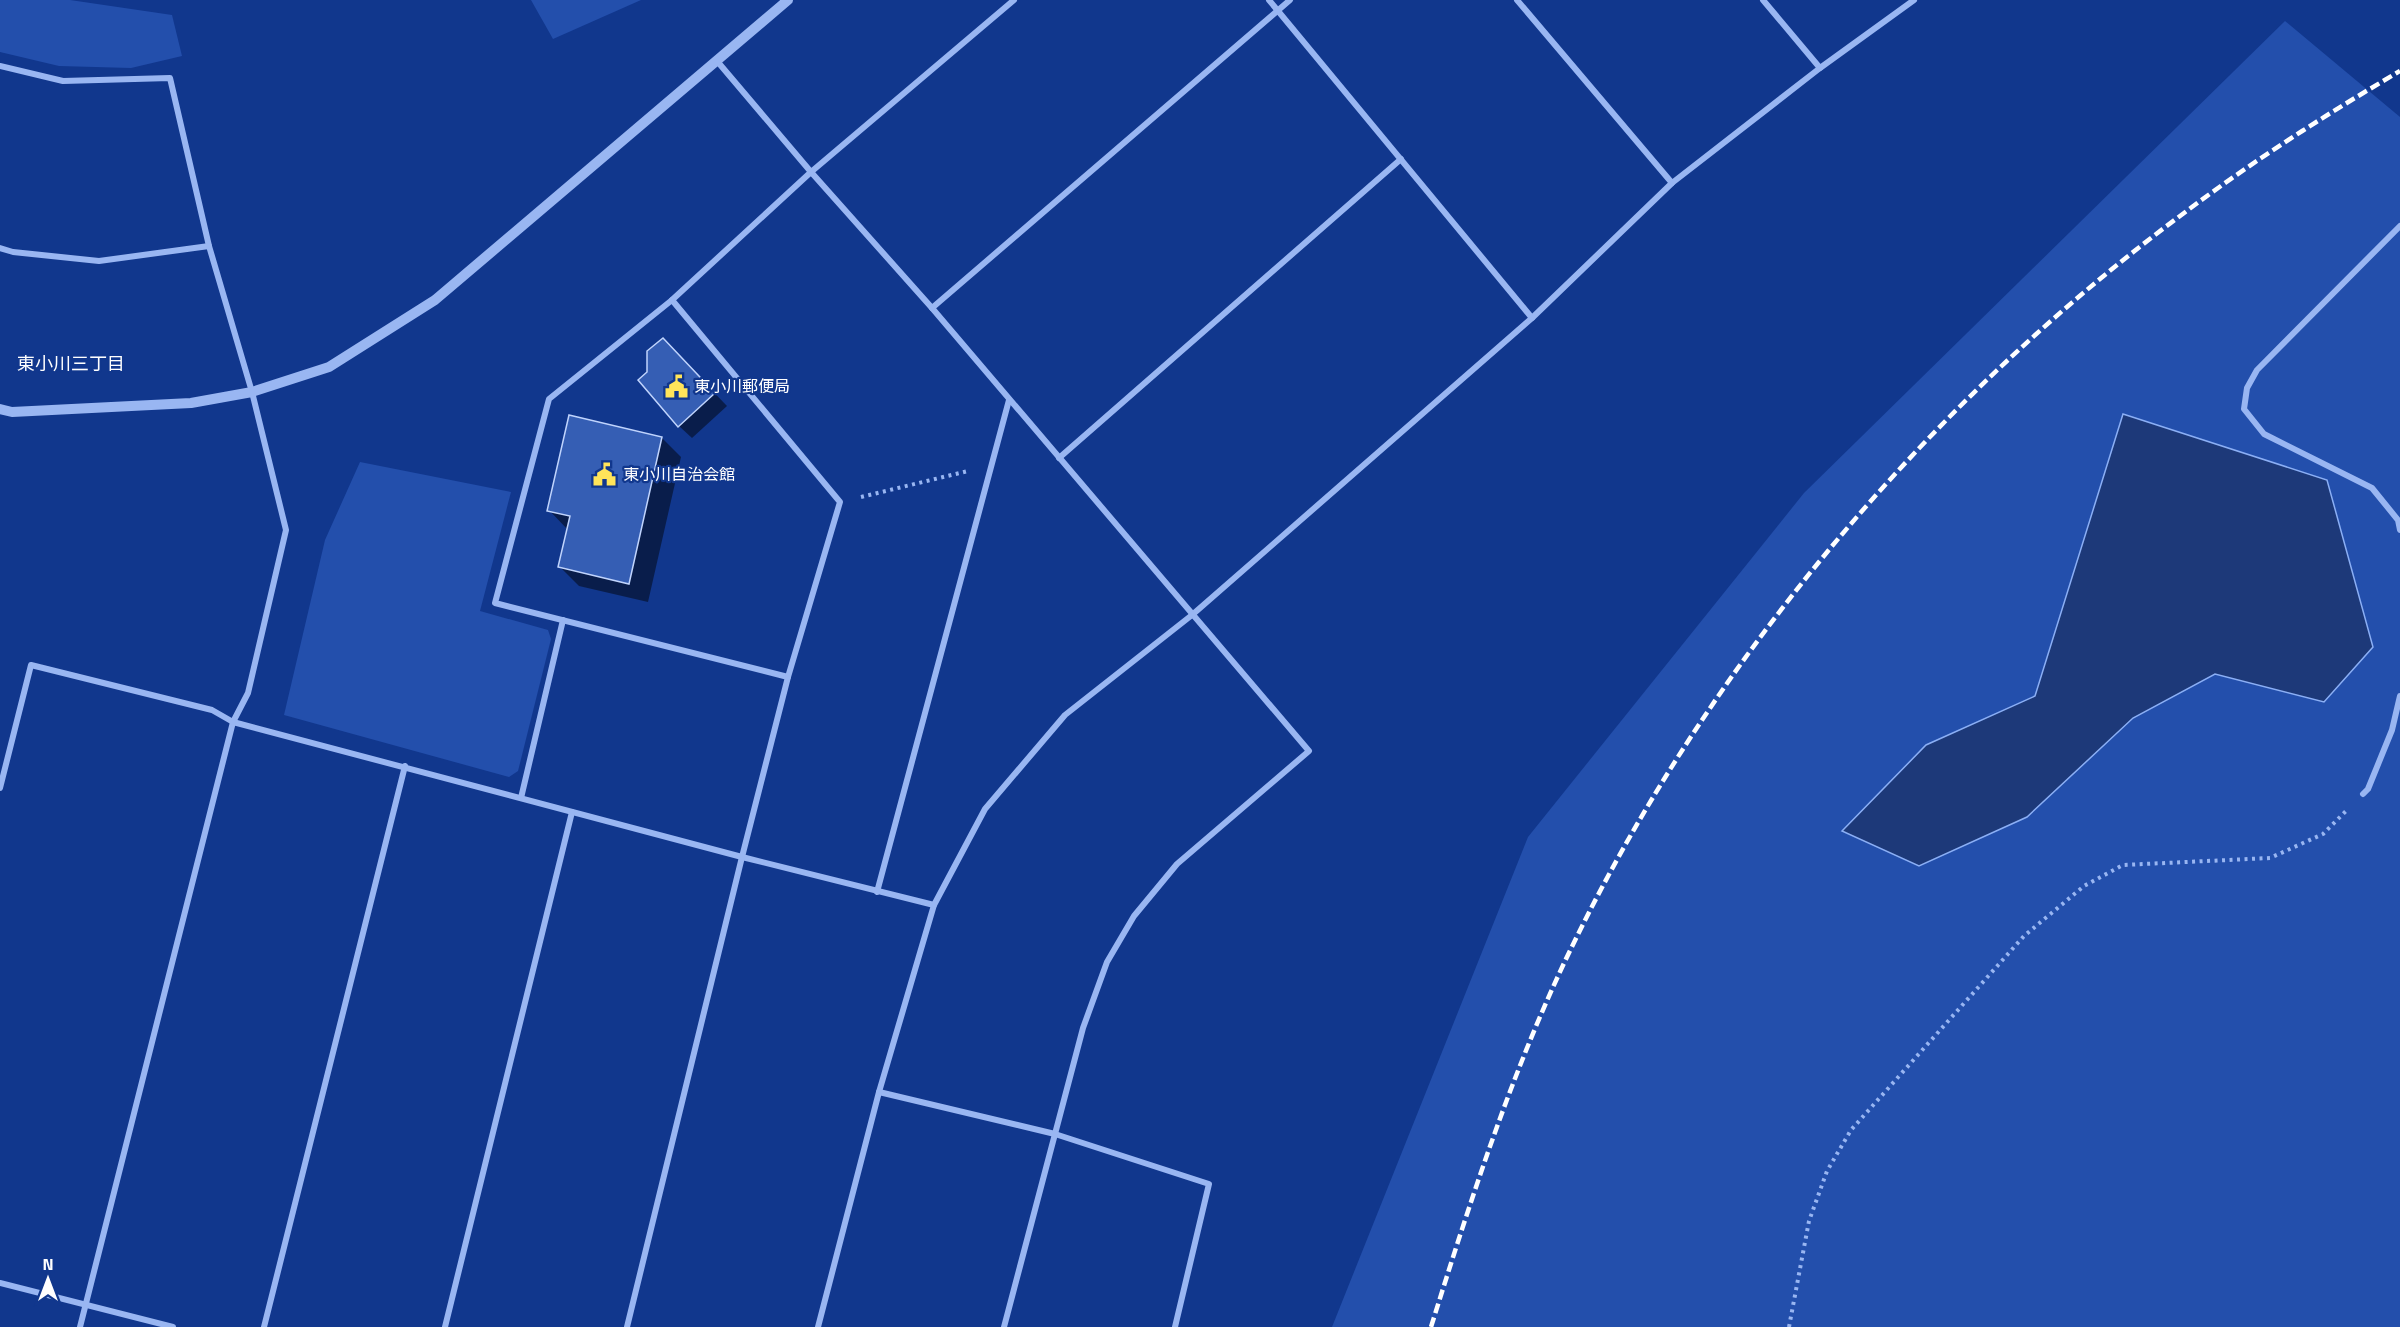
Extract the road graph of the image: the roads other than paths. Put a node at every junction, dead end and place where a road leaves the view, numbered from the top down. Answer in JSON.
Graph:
{"nodes":[{"id":1,"x":788,"y":0,"type":"edge"},
{"id":2,"x":1014,"y":0,"type":"edge"},
{"id":3,"x":1269,"y":0,"type":"edge"},
{"id":4,"x":1290,"y":0,"type":"edge"},
{"id":5,"x":1517,"y":0,"type":"edge"},
{"id":6,"x":1762,"y":0,"type":"edge"},
{"id":7,"x":1914,"y":0,"type":"edge"},
{"id":8,"x":1278,"y":10,"type":"junction"},
{"id":9,"x":717,"y":61,"type":"junction"},
{"id":10,"x":0,"y":66,"type":"edge"},
{"id":11,"x":1820,"y":68,"type":"junction"},
{"id":12,"x":1401,"y":159,"type":"junction"},
{"id":13,"x":811,"y":172,"type":"junction"},
{"id":14,"x":1672,"y":183,"type":"junction"},
{"id":15,"x":2400,"y":226,"type":"edge"},
{"id":16,"x":209,"y":246,"type":"junction"},
{"id":17,"x":0,"y":248,"type":"edge"},
{"id":18,"x":672,"y":300,"type":"junction"},
{"id":19,"x":932,"y":308,"type":"junction"},
{"id":20,"x":1532,"y":318,"type":"junction"},
{"id":21,"x":252,"y":392,"type":"junction"},
{"id":22,"x":1009,"y":400,"type":"junction"},
{"id":23,"x":0,"y":409,"type":"edge"},
{"id":24,"x":1059,"y":458,"type":"junction"},
{"id":25,"x":2400,"y":530,"type":"edge"},
{"id":26,"x":1192,"y":615,"type":"junction"},
{"id":27,"x":563,"y":620,"type":"junction"},
{"id":28,"x":788,"y":677,"type":"junction"},
{"id":29,"x":2400,"y":696,"type":"edge"},
{"id":30,"x":233,"y":722,"type":"junction"},
{"id":31,"x":405,"y":766,"type":"junction"},
{"id":32,"x":0,"y":788,"type":"edge"},
{"id":33,"x":2363,"y":794,"type":"road end"},
{"id":34,"x":521,"y":798,"type":"junction"},
{"id":35,"x":572,"y":812,"type":"junction"},
{"id":36,"x":742,"y":857,"type":"junction"},
{"id":37,"x":877,"y":892,"type":"junction"},
{"id":38,"x":934,"y":905,"type":"junction"},
{"id":39,"x":879,"y":1092,"type":"junction"},
{"id":40,"x":1055,"y":1134,"type":"junction"},
{"id":41,"x":0,"y":1283,"type":"edge"},
{"id":42,"x":86,"y":1305,"type":"junction"},
{"id":43,"x":80,"y":1327,"type":"edge"},
{"id":44,"x":173,"y":1327,"type":"edge"},
{"id":45,"x":264,"y":1327,"type":"edge"},
{"id":46,"x":445,"y":1327,"type":"edge"},
{"id":47,"x":627,"y":1327,"type":"edge"},
{"id":48,"x":818,"y":1327,"type":"edge"},
{"id":49,"x":1004,"y":1327,"type":"edge"},
{"id":50,"x":1175,"y":1327,"type":"edge"}],
"edges":[{"from":1,"to":9,"type":"street"},
{"from":2,"to":13,"type":"street"},
{"from":3,"to":8,"type":"street"},
{"from":4,"to":8,"type":"street"},
{"from":5,"to":14,"type":"street"},
{"from":6,"to":11,"type":"street"},
{"from":7,"to":11,"type":"street"},
{"from":8,"to":12,"type":"street"},
{"from":8,"to":19,"type":"street"},
{"from":9,"to":13,"type":"street"},
{"from":9,"to":21,"type":"street"},
{"from":10,"to":16,"type":"street"},
{"from":11,"to":14,"type":"street"},
{"from":12,"to":20,"type":"street"},
{"from":12,"to":24,"type":"street"},
{"from":13,"to":18,"type":"street"},
{"from":13,"to":19,"type":"street"},
{"from":14,"to":20,"type":"street"},
{"from":15,"to":25,"type":"street"},
{"from":16,"to":17,"type":"street"},
{"from":16,"to":21,"type":"street"},
{"from":18,"to":27,"type":"street"},
{"from":18,"to":28,"type":"street"},
{"from":19,"to":22,"type":"street"},
{"from":20,"to":26,"type":"street"},
{"from":21,"to":23,"type":"street"},
{"from":21,"to":30,"type":"street"},
{"from":22,"to":24,"type":"street"},
{"from":22,"to":37,"type":"street"},
{"from":24,"to":26,"type":"street"},
{"from":26,"to":38,"type":"street"},
{"from":26,"to":40,"type":"street"},
{"from":27,"to":28,"type":"street"},
{"from":27,"to":34,"type":"street"},
{"from":28,"to":36,"type":"street"},
{"from":29,"to":33,"type":"street"},
{"from":30,"to":31,"type":"street"},
{"from":30,"to":32,"type":"street"},
{"from":30,"to":42,"type":"street"},
{"from":31,"to":34,"type":"street"},
{"from":31,"to":45,"type":"street"},
{"from":34,"to":35,"type":"street"},
{"from":35,"to":36,"type":"street"},
{"from":35,"to":46,"type":"street"},
{"from":36,"to":37,"type":"street"},
{"from":36,"to":47,"type":"street"},
{"from":37,"to":38,"type":"street"},
{"from":38,"to":39,"type":"street"},
{"from":39,"to":40,"type":"street"},
{"from":39,"to":48,"type":"street"},
{"from":40,"to":49,"type":"street"},
{"from":40,"to":50,"type":"street"},
{"from":41,"to":42,"type":"street"},
{"from":42,"to":43,"type":"street"},
{"from":42,"to":44,"type":"street"}]}
